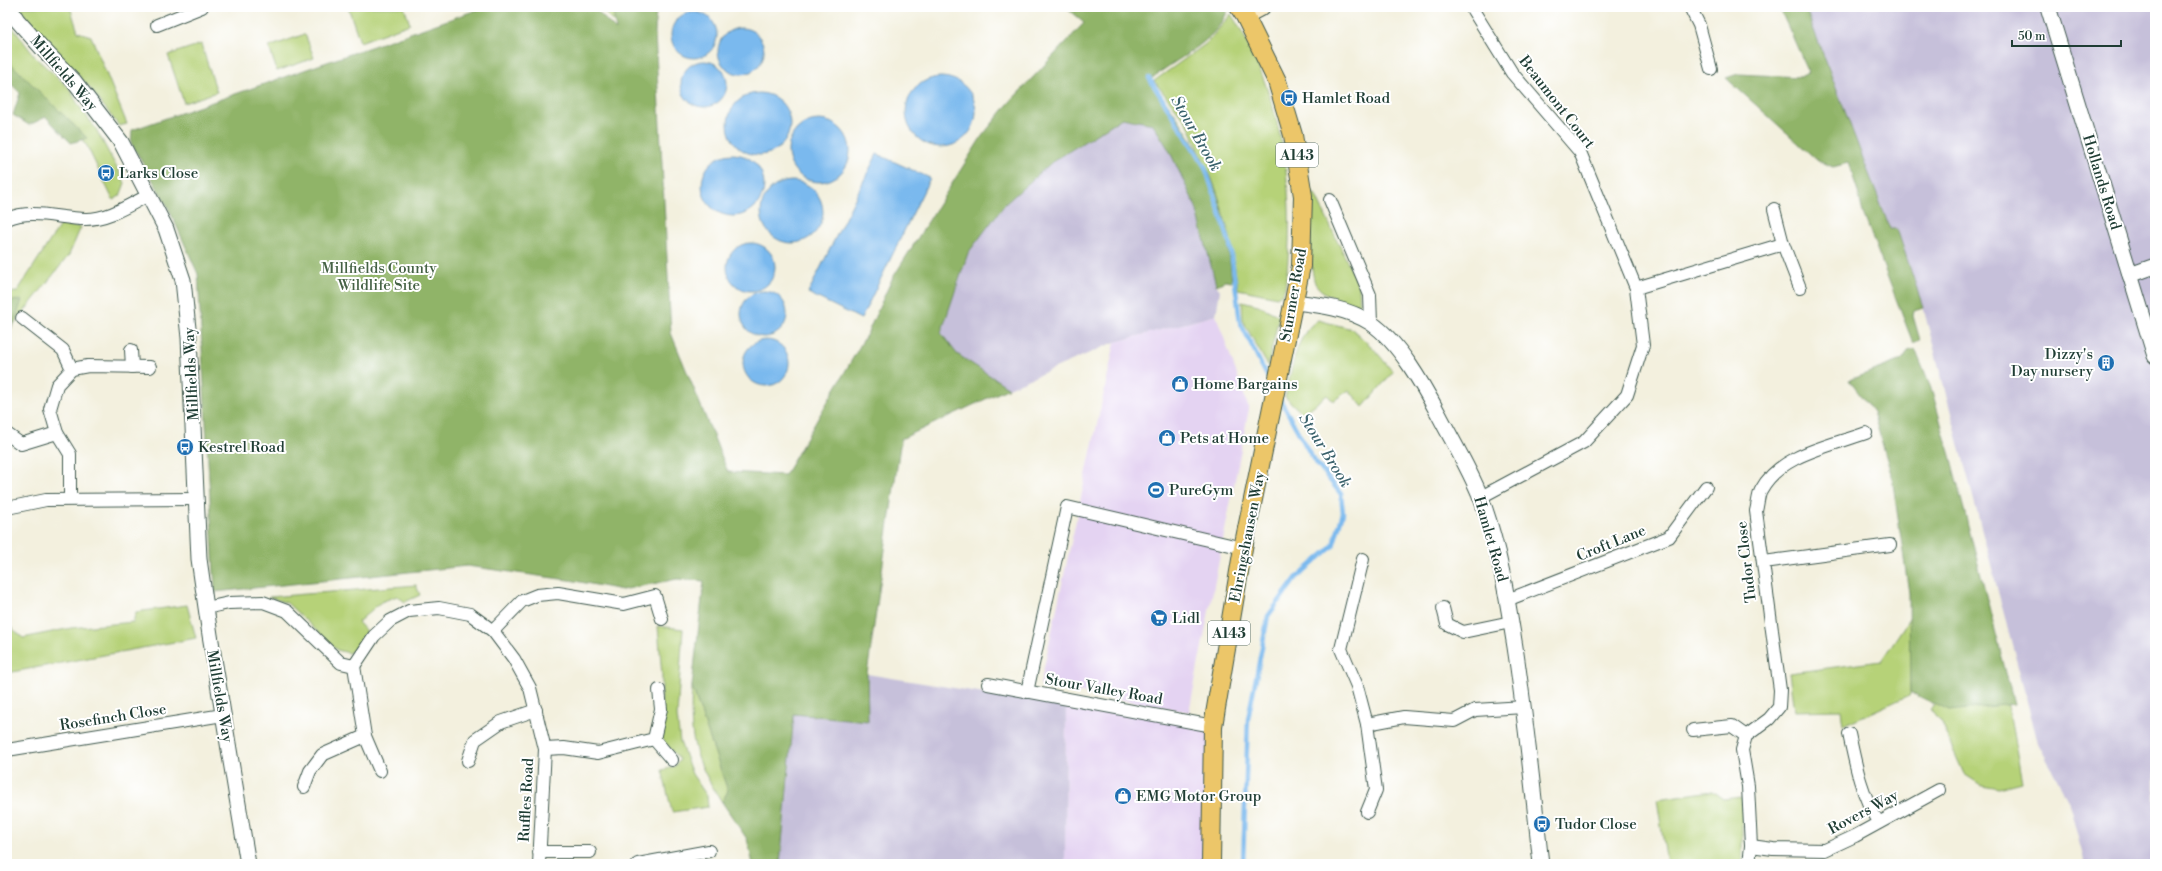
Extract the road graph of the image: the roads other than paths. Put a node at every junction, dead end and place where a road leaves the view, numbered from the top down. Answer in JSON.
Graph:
{"nodes":[{"id":1,"x":9,"y":7,"type":"edge"},
{"id":2,"x":202,"y":7,"type":"edge"},
{"id":3,"x":1262,"y":7,"type":"edge"},
{"id":4,"x":1471,"y":7,"type":"edge"},
{"id":5,"x":1690,"y":7,"type":"edge"},
{"id":6,"x":2048,"y":7,"type":"edge"},
{"id":7,"x":1242,"y":11,"type":"edge"},
{"id":8,"x":157,"y":25,"type":"dead end"},
{"id":9,"x":1710,"y":69,"type":"dead end"},
{"id":10,"x":149,"y":195,"type":"junction"},
{"id":11,"x":1330,"y":200,"type":"dead end"},
{"id":12,"x":1774,"y":209,"type":"dead end"},
{"id":13,"x":7,"y":219,"type":"edge"},
{"id":14,"x":1783,"y":244,"type":"junction"},
{"id":15,"x":2155,"y":266,"type":"edge"},
{"id":16,"x":2130,"y":274,"type":"junction"},
{"id":17,"x":1636,"y":288,"type":"junction"},
{"id":18,"x":1800,"y":288,"type":"dead end"},
{"id":19,"x":1294,"y":302,"type":"junction"},
{"id":20,"x":22,"y":318,"type":"dead end"},
{"id":21,"x":1371,"y":323,"type":"junction"},
{"id":22,"x":131,"y":350,"type":"dead end"},
{"id":23,"x":2155,"y":356,"type":"edge"},
{"id":24,"x":132,"y":367,"type":"junction"},
{"id":25,"x":150,"y":367,"type":"dead end"},
{"id":26,"x":72,"y":368,"type":"junction"},
{"id":27,"x":1278,"y":378,"type":"joint"},
{"id":28,"x":57,"y":433,"type":"junction"},
{"id":29,"x":1866,"y":433,"type":"dead end"},
{"id":30,"x":7,"y":434,"type":"edge"},
{"id":31,"x":1706,"y":488,"type":"dead end"},
{"id":32,"x":1480,"y":497,"type":"junction"},
{"id":33,"x":198,"y":499,"type":"junction"},
{"id":34,"x":70,"y":500,"type":"junction"},
{"id":35,"x":7,"y":508,"type":"edge"},
{"id":36,"x":1890,"y":545,"type":"dead end"},
{"id":37,"x":1243,"y":548,"type":"junction"},
{"id":38,"x":1363,"y":559,"type":"dead end"},
{"id":39,"x":1764,"y":562,"type":"junction"},
{"id":40,"x":1507,"y":600,"type":"junction"},
{"id":41,"x":206,"y":608,"type":"junction"},
{"id":42,"x":1443,"y":608,"type":"dead end"},
{"id":43,"x":662,"y":619,"type":"dead end"},
{"id":44,"x":1511,"y":622,"type":"junction"},
{"id":45,"x":493,"y":630,"type":"junction"},
{"id":46,"x":354,"y":666,"type":"junction"},
{"id":47,"x":988,"y":684,"type":"dead end"},
{"id":48,"x":659,"y":690,"type":"dead end"},
{"id":49,"x":1028,"y":692,"type":"junction"},
{"id":50,"x":1524,"y":707,"type":"junction"},
{"id":51,"x":536,"y":710,"type":"junction"},
{"id":52,"x":224,"y":715,"type":"junction"},
{"id":53,"x":1367,"y":724,"type":"junction"},
{"id":54,"x":1214,"y":726,"type":"junction"},
{"id":55,"x":1693,"y":730,"type":"dead end"},
{"id":56,"x":1849,"y":734,"type":"dead end"},
{"id":57,"x":365,"y":736,"type":"junction"},
{"id":58,"x":1746,"y":736,"type":"junction"},
{"id":59,"x":654,"y":739,"type":"junction"},
{"id":60,"x":544,"y":749,"type":"junction"},
{"id":61,"x":7,"y":750,"type":"edge"},
{"id":62,"x":672,"y":760,"type":"dead end"},
{"id":63,"x":468,"y":761,"type":"dead end"},
{"id":64,"x":380,"y":771,"type":"dead end"},
{"id":65,"x":304,"y":787,"type":"dead end"},
{"id":66,"x":1939,"y":790,"type":"dead end"},
{"id":67,"x":1367,"y":812,"type":"dead end"},
{"id":68,"x":1878,"y":822,"type":"junction"},
{"id":69,"x":1751,"y":846,"type":"junction"},
{"id":70,"x":709,"y":851,"type":"dead end"},
{"id":71,"x":539,"y":852,"type":"junction"},
{"id":72,"x":590,"y":852,"type":"dead end"},
{"id":73,"x":672,"y":861,"type":"edge"},
{"id":74,"x":248,"y":864,"type":"edge"},
{"id":75,"x":539,"y":864,"type":"edge"},
{"id":76,"x":638,"y":864,"type":"edge"},
{"id":77,"x":1211,"y":864,"type":"edge"},
{"id":78,"x":1541,"y":864,"type":"edge"},
{"id":79,"x":1749,"y":864,"type":"edge"}],
"edges":[{"from":1,"to":10,"type":"street","name":"Millfields Way"},
{"from":2,"to":8,"type":"street"},
{"from":3,"to":7,"type":"main road"},
{"from":4,"to":17,"type":"street","name":"Beaumont Court"},
{"from":5,"to":9,"type":"street"},
{"from":6,"to":16,"type":"street","name":"Hollands Road"},
{"from":7,"to":19,"type":"main road","name":"Sturmer Road","number":"A143"},
{"from":10,"to":13,"type":"street"},
{"from":10,"to":33,"type":"street","name":"Millfields Way"},
{"from":11,"to":21,"type":"street"},
{"from":12,"to":14,"type":"street"},
{"from":14,"to":17,"type":"street"},
{"from":14,"to":18,"type":"street"},
{"from":15,"to":16,"type":"street"},
{"from":16,"to":23,"type":"street","name":"Hollands Road"},
{"from":17,"to":32,"type":"street","name":"Beaumont Court"},
{"from":19,"to":21,"type":"street","name":"Hamlet Road"},
{"from":19,"to":27,"type":"main road","name":"Sturmer Road","number":"A143"},
{"from":20,"to":26,"type":"street"},
{"from":21,"to":32,"type":"street","name":"Hamlet Road"},
{"from":22,"to":24,"type":"street"},
{"from":24,"to":25,"type":"street"},
{"from":24,"to":26,"type":"street"},
{"from":26,"to":28,"type":"street"},
{"from":27,"to":37,"type":"main road","name":"Ehringshausen Way","number":"A143"},
{"from":28,"to":30,"type":"street"},
{"from":28,"to":34,"type":"street"},
{"from":29,"to":39,"type":"street","name":"Tudor Close"},
{"from":31,"to":40,"type":"street","name":"Croft Lane"},
{"from":32,"to":40,"type":"street","name":"Hamlet Road"},
{"from":33,"to":34,"type":"street"},
{"from":33,"to":41,"type":"street","name":"Millfields Way"},
{"from":34,"to":35,"type":"street"},
{"from":36,"to":39,"type":"street"},
{"from":37,"to":49,"type":"street"},
{"from":37,"to":54,"type":"main road","name":"Ehringshausen Way","number":"A143"},
{"from":38,"to":53,"type":"street"},
{"from":39,"to":58,"type":"street","name":"Tudor Close"},
{"from":40,"to":44,"type":"street","name":"Hamlet Road"},
{"from":41,"to":46,"type":"street"},
{"from":41,"to":52,"type":"street","name":"Millfields Way"},
{"from":42,"to":44,"type":"street"},
{"from":43,"to":45,"type":"street"},
{"from":44,"to":50,"type":"street","name":"Hamlet Road"},
{"from":45,"to":46,"type":"street","name":"Ruffles Road"},
{"from":45,"to":51,"type":"street","name":"Ruffles Road"},
{"from":46,"to":57,"type":"street"},
{"from":47,"to":49,"type":"street","name":"Stour Valley Road"},
{"from":48,"to":59,"type":"street"},
{"from":49,"to":54,"type":"street","name":"Stour Valley Road"},
{"from":50,"to":53,"type":"street"},
{"from":50,"to":78,"type":"street","name":"Hamlet Road"},
{"from":51,"to":60,"type":"street","name":"Ruffles Road"},
{"from":51,"to":63,"type":"street"},
{"from":52,"to":61,"type":"street","name":"Rosefinch Close"},
{"from":52,"to":74,"type":"street","name":"Millfields Way"},
{"from":53,"to":67,"type":"street"},
{"from":54,"to":77,"type":"main road","name":"Ehringshausen Way","number":"A143"},
{"from":55,"to":58,"type":"street"},
{"from":56,"to":68,"type":"street"},
{"from":57,"to":64,"type":"street"},
{"from":57,"to":65,"type":"street"},
{"from":58,"to":69,"type":"street"},
{"from":59,"to":60,"type":"street","name":"Ruffles Road"},
{"from":59,"to":62,"type":"street"},
{"from":60,"to":71,"type":"street","name":"Ruffles Road"},
{"from":66,"to":68,"type":"street","name":"Rovers Way"},
{"from":68,"to":69,"type":"street","name":"Rovers Way"},
{"from":69,"to":79,"type":"street"},
{"from":70,"to":73,"type":"street"},
{"from":71,"to":72,"type":"street","name":"Ruffles Road"},
{"from":71,"to":75,"type":"street","name":"Ruffles Road"},
{"from":73,"to":76,"type":"street"}]}
